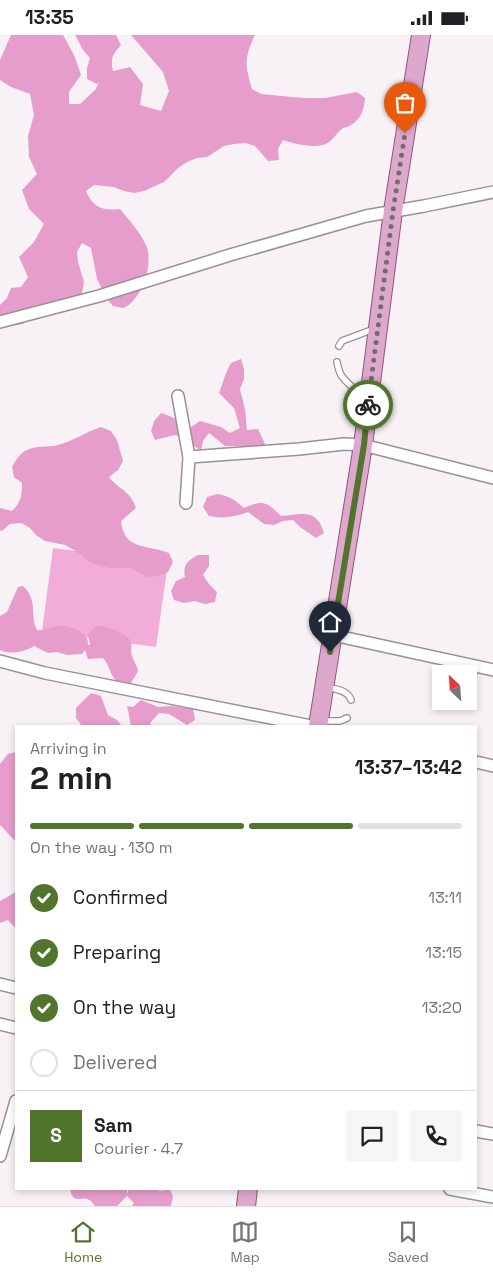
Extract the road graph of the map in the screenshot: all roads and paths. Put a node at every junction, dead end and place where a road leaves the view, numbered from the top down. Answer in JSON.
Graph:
{"nodes":[{"id":1,"x":421,"y":35,"type":"edge"},
{"id":2,"x":493,"y":192,"type":"edge"},
{"id":3,"x":393,"y":211,"type":"junction"},
{"id":4,"x":0,"y":322,"type":"edge"},
{"id":5,"x":378,"y":328,"type":"junction"},
{"id":6,"x":338,"y":346,"type":"dead end"},
{"id":7,"x":336,"y":362,"type":"dead end"},
{"id":8,"x":178,"y":396,"type":"dead end"},
{"id":9,"x":368,"y":404,"type":"junction"},
{"id":10,"x":364,"y":445,"type":"junction"},
{"id":11,"x":188,"y":457,"type":"junction"},
{"id":12,"x":493,"y":478,"type":"edge"},
{"id":13,"x":186,"y":503,"type":"dead end"},
{"id":14,"x":333,"y":635,"type":"junction"},
{"id":15,"x":0,"y":661,"type":"edge"},
{"id":16,"x":493,"y":670,"type":"edge"},
{"id":17,"x":325,"y":687,"type":"junction"},
{"id":18,"x":351,"y":700,"type":"dead end"},
{"id":19,"x":347,"y":717,"type":"dead end"},
{"id":20,"x":316,"y":724,"type":"edge"},
{"id":21,"x":477,"y":763,"type":"edge"},
{"id":22,"x":493,"y":766,"type":"edge"},
{"id":23,"x":0,"y":984,"type":"edge"},
{"id":24,"x":15,"y":988,"type":"edge"},
{"id":25,"x":0,"y":1024,"type":"edge"},
{"id":26,"x":15,"y":1027,"type":"edge"},
{"id":27,"x":15,"y":1104,"type":"edge"},
{"id":28,"x":477,"y":1131,"type":"edge"},
{"id":29,"x":493,"y":1134,"type":"edge"},
{"id":30,"x":0,"y":1156,"type":"edge"},
{"id":31,"x":248,"y":1190,"type":"edge"},
{"id":32,"x":455,"y":1190,"type":"edge"},
{"id":33,"x":493,"y":1197,"type":"edge"},
{"id":34,"x":246,"y":1206,"type":"edge"}],
"edges":[{"from":1,"to":3,"type":"main road"},
{"from":2,"to":3,"type":"street"},
{"from":3,"to":4,"type":"street"},
{"from":3,"to":5,"type":"main road"},
{"from":5,"to":6,"type":"lane"},
{"from":5,"to":9,"type":"main road"},
{"from":7,"to":9,"type":"lane"},
{"from":8,"to":11,"type":"street"},
{"from":9,"to":10,"type":"main road"},
{"from":10,"to":11,"type":"street"},
{"from":10,"to":12,"type":"street"},
{"from":10,"to":14,"type":"main road"},
{"from":11,"to":13,"type":"street"},
{"from":14,"to":16,"type":"street"},
{"from":14,"to":17,"type":"main road"},
{"from":15,"to":20,"type":"street"},
{"from":17,"to":18,"type":"lane"},
{"from":17,"to":20,"type":"main road"},
{"from":19,"to":20,"type":"lane"},
{"from":21,"to":22,"type":"street"},
{"from":23,"to":24,"type":"street"},
{"from":25,"to":26,"type":"street"},
{"from":27,"to":30,"type":"street"},
{"from":28,"to":29,"type":"street"},
{"from":31,"to":34,"type":"main road"},
{"from":32,"to":33,"type":"street"}]}
